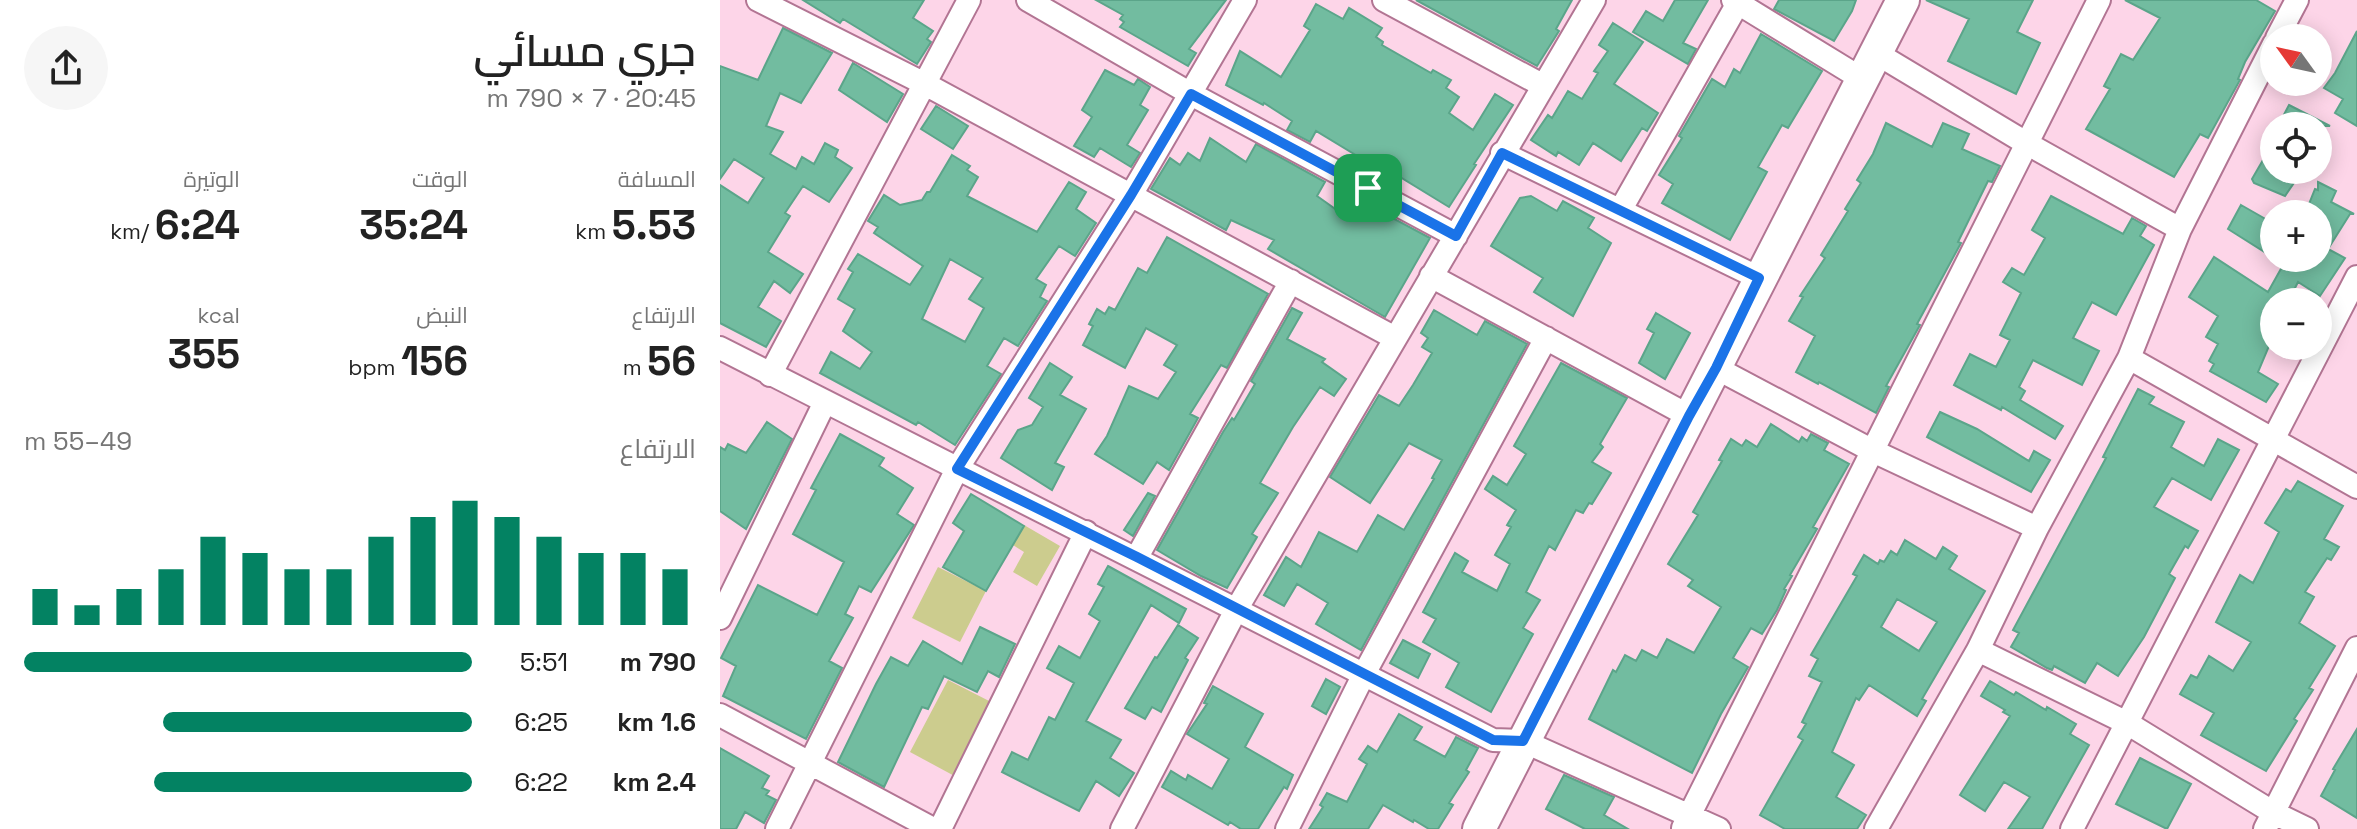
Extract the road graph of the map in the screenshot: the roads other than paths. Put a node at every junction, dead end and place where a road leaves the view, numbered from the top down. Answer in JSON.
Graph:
{"nodes":[{"id":1,"x":758,"y":0,"type":"edge"},
{"id":2,"x":969,"y":0,"type":"edge"},
{"id":3,"x":1028,"y":0,"type":"edge"},
{"id":4,"x":1245,"y":0,"type":"edge"},
{"id":5,"x":1384,"y":0,"type":"edge"},
{"id":6,"x":1594,"y":0,"type":"edge"},
{"id":7,"x":1903,"y":0,"type":"edge"},
{"id":8,"x":2099,"y":0,"type":"edge"},
{"id":9,"x":2297,"y":0,"type":"edge"},
{"id":10,"x":1736,"y":2,"type":"edge"},
{"id":11,"x":2284,"y":24,"type":"edge"},
{"id":12,"x":1869,"y":66,"type":"junction"},
{"id":13,"x":2260,"y":72,"type":"edge"},
{"id":14,"x":925,"y":84,"type":"junction"},
{"id":15,"x":1542,"y":85,"type":"junction"},
{"id":16,"x":1191,"y":94,"type":"junction"},
{"id":17,"x":2026,"y":143,"type":"junction"},
{"id":18,"x":1502,"y":153,"type":"junction"},
{"id":19,"x":1131,"y":195,"type":"junction"},
{"id":20,"x":1621,"y":209,"type":"junction"},
{"id":21,"x":2180,"y":229,"type":"junction"},
{"id":22,"x":1456,"y":236,"type":"junction"},
{"id":23,"x":1431,"y":276,"type":"junction"},
{"id":24,"x":2357,"y":277,"type":"edge"},
{"id":25,"x":1759,"y":278,"type":"junction"},
{"id":26,"x":1291,"y":281,"type":"junction"},
{"id":27,"x":1395,"y":338,"type":"junction"},
{"id":28,"x":1546,"y":338,"type":"junction"},
{"id":29,"x":720,"y":348,"type":"edge"},
{"id":30,"x":2129,"y":358,"type":"junction"},
{"id":31,"x":1716,"y":368,"type":"junction"},
{"id":32,"x":770,"y":375,"type":"junction"},
{"id":33,"x":825,"y":402,"type":"junction"},
{"id":34,"x":1689,"y":416,"type":"junction"},
{"id":35,"x":2274,"y":440,"type":"junction"},
{"id":36,"x":1873,"y":451,"type":"junction"},
{"id":37,"x":957,"y":469,"type":"junction"},
{"id":38,"x":2357,"y":487,"type":"edge"},
{"id":39,"x":2037,"y":528,"type":"junction"},
{"id":40,"x":1086,"y":532,"type":"junction"},
{"id":41,"x":1137,"y":557,"type":"junction"},
{"id":42,"x":1236,"y":610,"type":"junction"},
{"id":43,"x":720,"y":618,"type":"edge"},
{"id":44,"x":1978,"y":650,"type":"junction"},
{"id":45,"x":2355,"y":657,"type":"edge"},
{"id":46,"x":1364,"y":674,"type":"junction"},
{"id":47,"x":720,"y":715,"type":"edge"},
{"id":48,"x":2127,"y":723,"type":"junction"},
{"id":49,"x":1523,"y":741,"type":"junction"},
{"id":50,"x":810,"y":762,"type":"junction"},
{"id":51,"x":2269,"y":821,"type":"edge"},
{"id":52,"x":1686,"y":822,"type":"edge"},
{"id":53,"x":777,"y":829,"type":"edge"},
{"id":54,"x":933,"y":829,"type":"edge"},
{"id":55,"x":940,"y":829,"type":"edge"},
{"id":56,"x":1122,"y":829,"type":"edge"},
{"id":57,"x":1287,"y":829,"type":"edge"},
{"id":58,"x":1479,"y":829,"type":"edge"},
{"id":59,"x":1719,"y":829,"type":"edge"},
{"id":60,"x":1876,"y":829,"type":"edge"},
{"id":61,"x":2072,"y":829,"type":"edge"},
{"id":62,"x":2307,"y":829,"type":"edge"}],
"edges":[{"from":1,"to":14,"type":"street"},
{"from":2,"to":14,"type":"street"},
{"from":3,"to":16,"type":"street"},
{"from":4,"to":16,"type":"street"},
{"from":5,"to":15,"type":"street"},
{"from":6,"to":15,"type":"street"},
{"from":7,"to":12,"type":"street"},
{"from":8,"to":17,"type":"street"},
{"from":9,"to":11,"type":"street"},
{"from":10,"to":12,"type":"street"},
{"from":10,"to":20,"type":"street"},
{"from":12,"to":17,"type":"street"},
{"from":12,"to":25,"type":"street"},
{"from":13,"to":21,"type":"street"},
{"from":14,"to":19,"type":"street"},
{"from":14,"to":32,"type":"street"},
{"from":15,"to":18,"type":"street"},
{"from":16,"to":19,"type":"street"},
{"from":16,"to":22,"type":"street"},
{"from":17,"to":21,"type":"street"},
{"from":17,"to":36,"type":"street"},
{"from":18,"to":20,"type":"street"},
{"from":18,"to":22,"type":"street"},
{"from":19,"to":26,"type":"street"},
{"from":19,"to":37,"type":"street"},
{"from":20,"to":25,"type":"street"},
{"from":21,"to":30,"type":"street"},
{"from":22,"to":23,"type":"street"},
{"from":23,"to":27,"type":"street"},
{"from":23,"to":28,"type":"street"},
{"from":24,"to":35,"type":"street"},
{"from":25,"to":31,"type":"street"},
{"from":26,"to":27,"type":"street"},
{"from":26,"to":41,"type":"street"},
{"from":27,"to":42,"type":"street"},
{"from":28,"to":34,"type":"street"},
{"from":28,"to":46,"type":"street"},
{"from":29,"to":32,"type":"street"},
{"from":30,"to":35,"type":"street"},
{"from":30,"to":39,"type":"street"},
{"from":31,"to":34,"type":"street"},
{"from":31,"to":36,"type":"street"},
{"from":32,"to":33,"type":"street"},
{"from":33,"to":37,"type":"street"},
{"from":33,"to":43,"type":"street"},
{"from":34,"to":49,"type":"street"},
{"from":35,"to":38,"type":"street"},
{"from":35,"to":48,"type":"street"},
{"from":36,"to":39,"type":"street"},
{"from":36,"to":52,"type":"street"},
{"from":37,"to":40,"type":"street"},
{"from":37,"to":50,"type":"street"},
{"from":39,"to":44,"type":"street"},
{"from":40,"to":41,"type":"street"},
{"from":40,"to":55,"type":"street"},
{"from":41,"to":42,"type":"street"},
{"from":42,"to":46,"type":"street"},
{"from":42,"to":56,"type":"street"},
{"from":44,"to":48,"type":"street"},
{"from":44,"to":60,"type":"street"},
{"from":45,"to":51,"type":"street"},
{"from":46,"to":49,"type":"street"},
{"from":46,"to":57,"type":"street"},
{"from":47,"to":50,"type":"street"},
{"from":48,"to":51,"type":"street"},
{"from":48,"to":61,"type":"street"},
{"from":49,"to":52,"type":"street"},
{"from":49,"to":58,"type":"street"},
{"from":50,"to":53,"type":"street"},
{"from":50,"to":54,"type":"street"},
{"from":51,"to":62,"type":"street"},
{"from":52,"to":59,"type":"street"}]}
